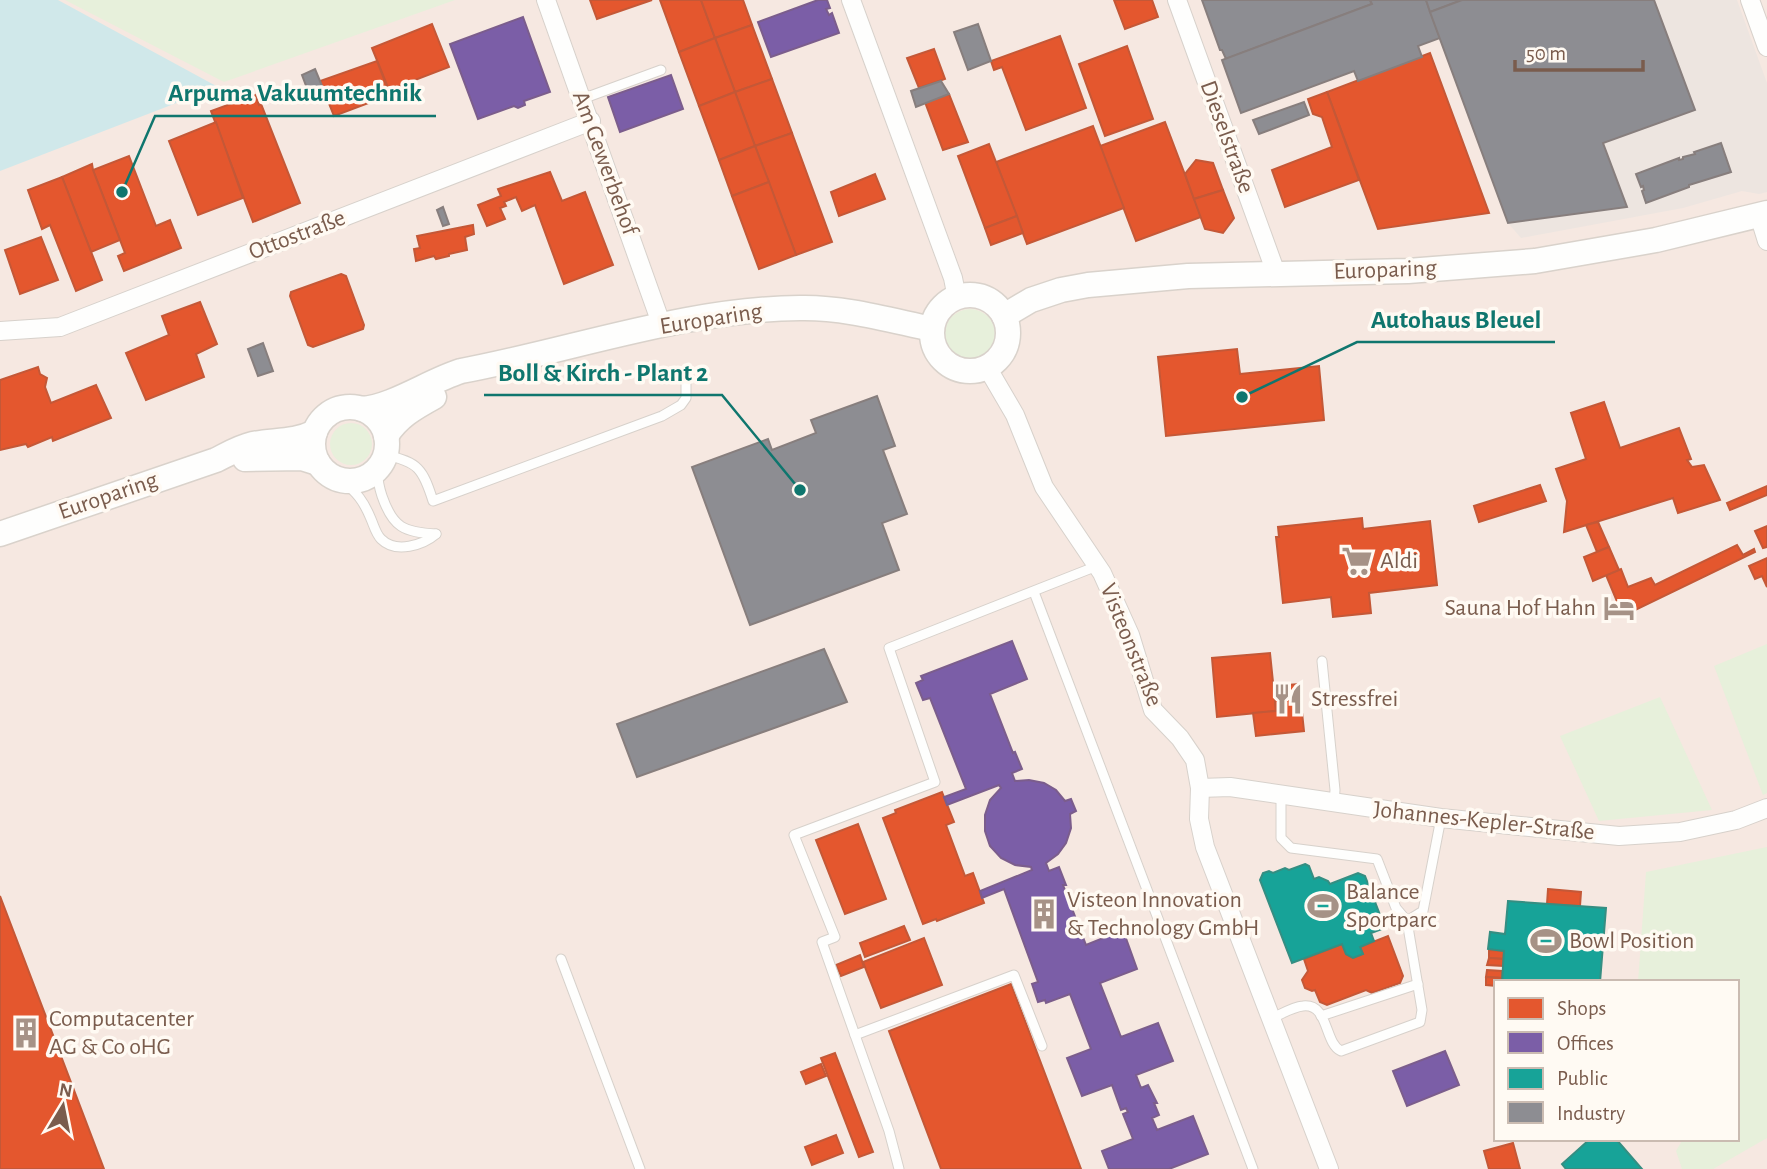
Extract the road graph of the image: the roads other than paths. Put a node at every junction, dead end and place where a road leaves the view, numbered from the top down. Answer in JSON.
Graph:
{"nodes":[{"id":1,"x":546,"y":0,"type":"edge"},
{"id":2,"x":851,"y":0,"type":"edge"},
{"id":3,"x":1177,"y":0,"type":"edge"},
{"id":4,"x":1750,"y":0,"type":"edge"},
{"id":5,"x":1766,"y":43,"type":"edge"},
{"id":6,"x":661,"y":70,"type":"dead end"},
{"id":7,"x":582,"y":99,"type":"junction"},
{"id":8,"x":591,"y":121,"type":"junction"},
{"id":9,"x":1763,"y":214,"type":"edge"},
{"id":10,"x":1767,"y":241,"type":"edge"},
{"id":11,"x":1276,"y":274,"type":"junction"},
{"id":12,"x":957,"y":298,"type":"junction"},
{"id":13,"x":1003,"y":316,"type":"junction"},
{"id":14,"x":662,"y":326,"type":"junction"},
{"id":15,"x":932,"y":329,"type":"junction"},
{"id":16,"x":0,"y":331,"type":"edge"},
{"id":17,"x":493,"y":365,"type":"junction"},
{"id":18,"x":987,"y":367,"type":"junction"},
{"id":19,"x":686,"y":379,"type":"dead end"},
{"id":20,"x":362,"y":409,"type":"junction"},
{"id":21,"x":315,"y":432,"type":"junction"},
{"id":22,"x":383,"y":453,"type":"junction"},
{"id":23,"x":216,"y":460,"type":"junction"},
{"id":24,"x":318,"y":463,"type":"junction"},
{"id":25,"x":342,"y":481,"type":"junction"},
{"id":26,"x":0,"y":534,"type":"edge"},
{"id":27,"x":1097,"y":566,"type":"junction"},
{"id":28,"x":1034,"y":592,"type":"junction"},
{"id":29,"x":1322,"y":660,"type":"dead end"},
{"id":30,"x":1200,"y":788,"type":"junction"},
{"id":31,"x":1281,"y":795,"type":"junction"},
{"id":32,"x":1334,"y":803,"type":"junction"},
{"id":33,"x":1767,"y":808,"type":"edge"},
{"id":34,"x":1441,"y":818,"type":"junction"},
{"id":35,"x":1407,"y":920,"type":"junction"},
{"id":36,"x":561,"y":959,"type":"dead end"},
{"id":37,"x":1418,"y":984,"type":"junction"},
{"id":38,"x":1321,"y":1016,"type":"junction"},
{"id":39,"x":1270,"y":1018,"type":"junction"},
{"id":40,"x":855,"y":1035,"type":"junction"},
{"id":41,"x":1042,"y":1046,"type":"dead end"},
{"id":42,"x":1325,"y":1166,"type":"edge"},
{"id":43,"x":640,"y":1169,"type":"edge"},
{"id":44,"x":899,"y":1169,"type":"edge"},
{"id":45,"x":1252,"y":1169,"type":"edge"}],
"edges":[{"from":1,"to":7,"type":"street","name":"Am Gewerbehof"},
{"from":2,"to":12,"type":"street"},
{"from":3,"to":11,"type":"street","name":"Dieselstraße"},
{"from":4,"to":5,"type":"street"},
{"from":6,"to":7,"type":"lane"},
{"from":7,"to":8,"type":"street","name":"Am Gewerbehof"},
{"from":8,"to":14,"type":"street","name":"Am Gewerbehof"},
{"from":8,"to":16,"type":"street","name":"Ottostraße"},
{"from":9,"to":10,"type":"street"},
{"from":9,"to":11,"type":"street","name":"Europaring"},
{"from":11,"to":13,"type":"street","name":"Europaring"},
{"from":12,"to":13,"type":"street"},
{"from":12,"to":15,"type":"street"},
{"from":13,"to":18,"type":"street"},
{"from":14,"to":15,"type":"street","name":"Europaring"},
{"from":14,"to":17,"type":"street","name":"Europaring"},
{"from":15,"to":18,"type":"street"},
{"from":17,"to":20,"type":"street","name":"Europaring"},
{"from":17,"to":22,"type":"street","name":"Europaring"},
{"from":18,"to":27,"type":"street","name":"Visteonstraße"},
{"from":19,"to":22,"type":"lane"},
{"from":20,"to":21,"type":"street","name":"Europaring"},
{"from":20,"to":22,"type":"street"},
{"from":21,"to":23,"type":"street","name":"Europaring"},
{"from":21,"to":24,"type":"street"},
{"from":22,"to":25,"type":"street","name":"Europaring"},
{"from":22,"to":25,"type":"lane"},
{"from":23,"to":24,"type":"street","name":"Europaring"},
{"from":23,"to":26,"type":"street","name":"Europaring"},
{"from":24,"to":25,"type":"street","name":"Europaring"},
{"from":27,"to":28,"type":"lane"},
{"from":27,"to":30,"type":"street","name":"Visteonstraße"},
{"from":28,"to":40,"type":"lane"},
{"from":28,"to":45,"type":"lane"},
{"from":29,"to":32,"type":"lane"},
{"from":30,"to":31,"type":"street","name":"Johannes-Kepler-Straße"},
{"from":30,"to":39,"type":"street","name":"Visteonstraße"},
{"from":31,"to":32,"type":"street","name":"Johannes-Kepler-Straße"},
{"from":31,"to":35,"type":"lane"},
{"from":32,"to":34,"type":"street","name":"Johannes-Kepler-Straße"},
{"from":33,"to":34,"type":"street","name":"Johannes-Kepler-Straße"},
{"from":34,"to":35,"type":"lane"},
{"from":35,"to":37,"type":"lane"},
{"from":36,"to":43,"type":"lane"},
{"from":37,"to":38,"type":"lane"},
{"from":37,"to":38,"type":"lane"},
{"from":38,"to":39,"type":"lane"},
{"from":39,"to":42,"type":"street","name":"Visteonstraße"},
{"from":40,"to":41,"type":"lane"},
{"from":40,"to":44,"type":"lane"}]}
